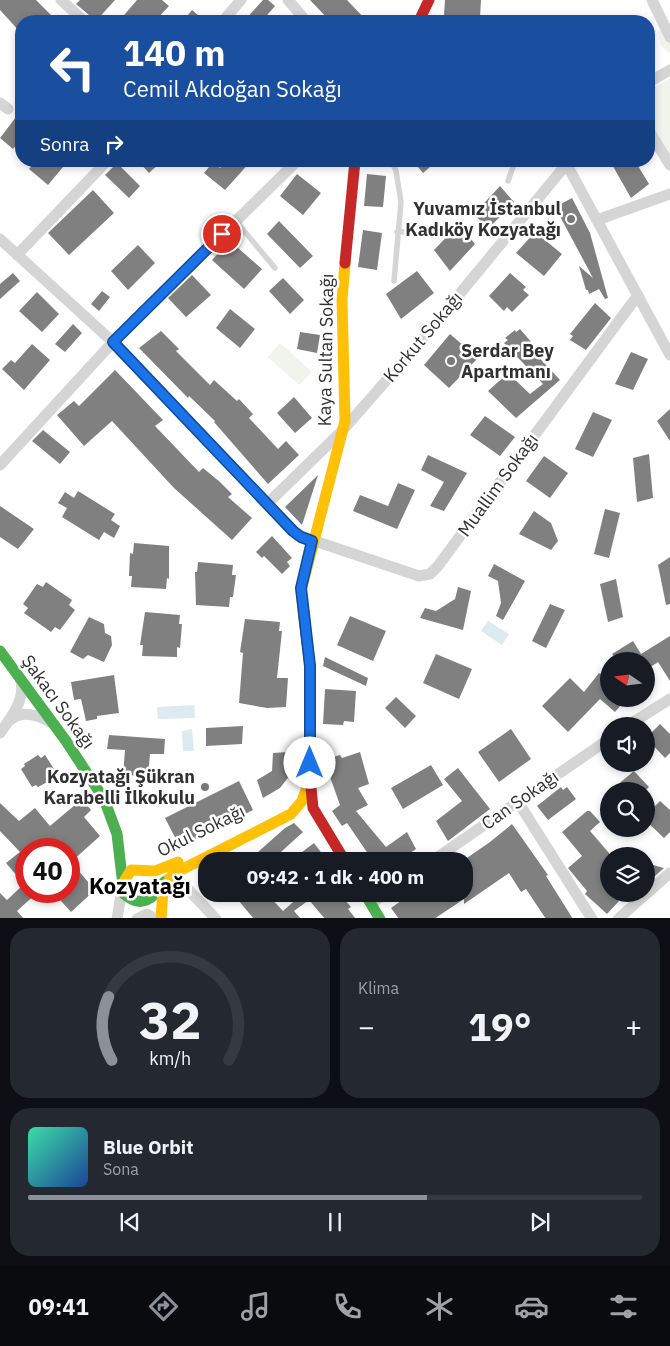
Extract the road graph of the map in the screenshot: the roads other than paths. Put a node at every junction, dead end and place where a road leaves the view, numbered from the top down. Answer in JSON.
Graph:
{"nodes":[{"id":1,"x":61,"y":0,"type":"edge"},
{"id":2,"x":288,"y":0,"type":"edge"},
{"id":3,"x":430,"y":0,"type":"edge"},
{"id":4,"x":652,"y":0,"type":"edge"},
{"id":5,"x":239,"y":2,"type":"edge"},
{"id":6,"x":77,"y":15,"type":"edge"},
{"id":7,"x":228,"y":15,"type":"edge"},
{"id":8,"x":237,"y":15,"type":"edge"},
{"id":9,"x":301,"y":15,"type":"edge"},
{"id":10,"x":422,"y":15,"type":"edge"},
{"id":11,"x":670,"y":37,"type":"edge"},
{"id":12,"x":670,"y":70,"type":"edge"},
{"id":13,"x":655,"y":79,"type":"edge"},
{"id":14,"x":655,"y":141,"type":"edge"},
{"id":15,"x":670,"y":165,"type":"edge"},
{"id":16,"x":101,"y":167,"type":"edge"},
{"id":17,"x":291,"y":167,"type":"edge"},
{"id":18,"x":354,"y":167,"type":"edge"},
{"id":19,"x":394,"y":167,"type":"edge"},
{"id":20,"x":512,"y":167,"type":"edge"},
{"id":21,"x":565,"y":167,"type":"edge"},
{"id":22,"x":570,"y":167,"type":"edge"},
{"id":23,"x":508,"y":181,"type":"dead end"},
{"id":24,"x":670,"y":194,"type":"edge"},
{"id":25,"x":235,"y":220,"type":"junction"},
{"id":26,"x":597,"y":220,"type":"junction"},
{"id":27,"x":445,"y":230,"type":"dead end"},
{"id":28,"x":397,"y":232,"type":"junction"},
{"id":29,"x":0,"y":239,"type":"edge"},
{"id":30,"x":17,"y":256,"type":"junction"},
{"id":31,"x":276,"y":268,"type":"dead end"},
{"id":32,"x":394,"y":281,"type":"dead end"},
{"id":33,"x":638,"y":295,"type":"junction"},
{"id":34,"x":113,"y":342,"type":"junction"},
{"id":35,"x":670,"y":355,"type":"edge"},
{"id":36,"x":343,"y":430,"type":"junction"},
{"id":37,"x":0,"y":465,"type":"edge"},
{"id":38,"x":268,"y":504,"type":"junction"},
{"id":39,"x":312,"y":541,"type":"junction"},
{"id":40,"x":0,"y":651,"type":"edge"},
{"id":41,"x":18,"y":676,"type":"junction"},
{"id":42,"x":670,"y":699,"type":"edge"},
{"id":43,"x":641,"y":717,"type":"edge"},
{"id":44,"x":9,"y":722,"type":"junction"},
{"id":45,"x":54,"y":725,"type":"junction"},
{"id":46,"x":0,"y":733,"type":"edge"},
{"id":47,"x":600,"y":745,"type":"edge"},
{"id":48,"x":310,"y":775,"type":"junction"},
{"id":49,"x":518,"y":802,"type":"junction"},
{"id":50,"x":300,"y":803,"type":"junction"},
{"id":51,"x":314,"y":813,"type":"junction"},
{"id":52,"x":339,"y":852,"type":"edge"},
{"id":53,"x":445,"y":852,"type":"edge"},
{"id":54,"x":670,"y":873,"type":"edge"},
{"id":55,"x":165,"y":881,"type":"junction"},
{"id":56,"x":122,"y":886,"type":"junction"},
{"id":57,"x":655,"y":886,"type":"edge"},
{"id":58,"x":370,"y":902,"type":"edge"},
{"id":59,"x":637,"y":902,"type":"edge"},
{"id":60,"x":117,"y":918,"type":"edge"},
{"id":61,"x":137,"y":918,"type":"edge"},
{"id":62,"x":156,"y":918,"type":"edge"},
{"id":63,"x":161,"y":918,"type":"edge"},
{"id":64,"x":216,"y":918,"type":"edge"},
{"id":65,"x":380,"y":918,"type":"edge"},
{"id":66,"x":592,"y":918,"type":"edge"},
{"id":67,"x":618,"y":918,"type":"edge"}],
"edges":[{"from":1,"to":6,"type":"street"},
{"from":2,"to":9,"type":"street"},
{"from":3,"to":10,"type":"street"},
{"from":4,"to":11,"type":"street"},
{"from":5,"to":7,"type":"street"},
{"from":5,"to":8,"type":"street"},
{"from":12,"to":13,"type":"street"},
{"from":14,"to":15,"type":"street"},
{"from":16,"to":30,"type":"street"},
{"from":17,"to":25,"type":"street"},
{"from":18,"to":36,"type":"street","name":"Kaya Sultan Sokağı"},
{"from":19,"to":28,"type":"lane"},
{"from":20,"to":23,"type":"lane"},
{"from":21,"to":36,"type":"street","name":"Korkut Sokağı"},
{"from":22,"to":26,"type":"street"},
{"from":24,"to":26,"type":"street"},
{"from":25,"to":31,"type":"lane"},
{"from":25,"to":34,"type":"street"},
{"from":26,"to":33,"type":"street"},
{"from":27,"to":28,"type":"lane"},
{"from":28,"to":32,"type":"lane"},
{"from":29,"to":30,"type":"street","name":"Muallim Sokağı"},
{"from":30,"to":34,"type":"street","name":"Muallim Sokağı"},
{"from":33,"to":35,"type":"street"},
{"from":33,"to":39,"type":"street","name":"Muallim Sokağı"},
{"from":34,"to":37,"type":"street"},
{"from":34,"to":38,"type":"street","name":"Muallim Sokağı"},
{"from":36,"to":38,"type":"street","name":"Korkut Sokağı"},
{"from":36,"to":39,"type":"street","name":"Kaya Sultan Sokağı"},
{"from":38,"to":39,"type":"street","name":"Muallim Sokağı"},
{"from":39,"to":48,"type":"street","name":"Kaya Sultan Sokağı"},
{"from":40,"to":41,"type":"street","name":"Şakacı Sokağı"},
{"from":41,"to":44,"type":"street"},
{"from":41,"to":45,"type":"street","name":"Şakacı Sokağı"},
{"from":42,"to":43,"type":"street"},
{"from":44,"to":45,"type":"street"},
{"from":44,"to":46,"type":"street"},
{"from":45,"to":56,"type":"street","name":"Şakacı Sokağı"},
{"from":47,"to":49,"type":"street","name":"Can Sokağı"},
{"from":48,"to":50,"type":"street","name":"Kaya Sultan Sokağı"},
{"from":48,"to":51,"type":"street","name":"Kaya Sultan Sokağı"},
{"from":49,"to":53,"type":"street","name":"Can Sokağı"},
{"from":49,"to":66,"type":"street"},
{"from":50,"to":51,"type":"street"},
{"from":50,"to":55,"type":"street","name":"Okul Sokağı"},
{"from":50,"to":56,"type":"street","name":"Okul Sokağı"},
{"from":51,"to":52,"type":"street","name":"Kaya Sultan Sokağı"},
{"from":54,"to":57,"type":"street"},
{"from":55,"to":56,"type":"street"},
{"from":55,"to":63,"type":"street","name":"Okul Sokağı"},
{"from":55,"to":64,"type":"street"},
{"from":56,"to":60,"type":"street"},
{"from":58,"to":65,"type":"street"},
{"from":59,"to":67,"type":"street"},
{"from":61,"to":62,"type":"street"}]}
